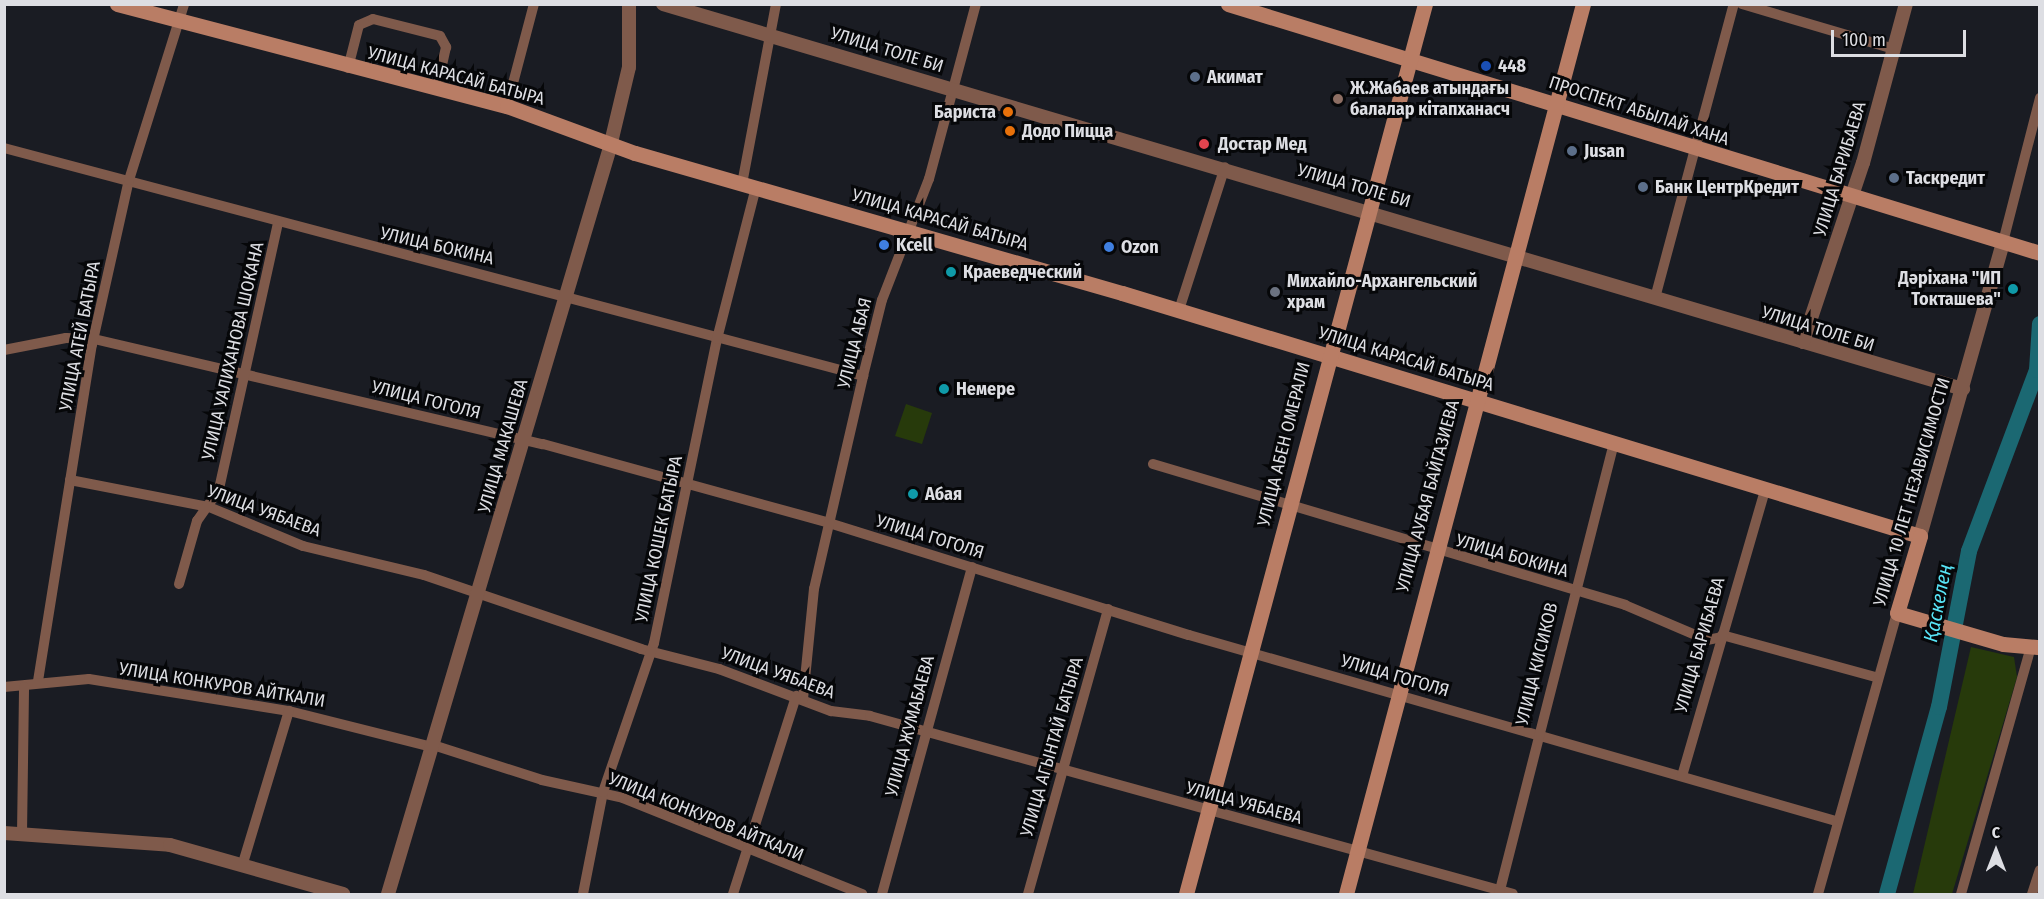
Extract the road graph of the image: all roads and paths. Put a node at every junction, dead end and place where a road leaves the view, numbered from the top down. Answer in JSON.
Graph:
{"nodes":[{"id":1,"x":117,"y":4,"type":"edge"},
{"id":2,"x":184,"y":4,"type":"edge"},
{"id":3,"x":534,"y":4,"type":"edge"},
{"id":4,"x":629,"y":4,"type":"edge"},
{"id":5,"x":663,"y":4,"type":"edge"},
{"id":6,"x":776,"y":4,"type":"edge"},
{"id":7,"x":976,"y":4,"type":"edge"},
{"id":8,"x":1228,"y":4,"type":"edge"},
{"id":9,"x":1425,"y":4,"type":"edge"},
{"id":10,"x":1583,"y":4,"type":"edge"},
{"id":11,"x":1734,"y":4,"type":"edge"},
{"id":12,"x":1742,"y":4,"type":"edge"},
{"id":13,"x":1906,"y":4,"type":"edge"},
{"id":14,"x":1268,"y":10,"type":"edge"},
{"id":15,"x":180,"y":20,"type":"junction"},
{"id":16,"x":770,"y":34,"type":"junction"},
{"id":17,"x":1894,"y":49,"type":"junction"},
{"id":18,"x":1411,"y":59,"type":"junction"},
{"id":19,"x":348,"y":68,"type":"junction"},
{"id":20,"x":437,"y":88,"type":"junction"},
{"id":21,"x":955,"y":89,"type":"junction"},
{"id":22,"x":2040,"y":99,"type":"edge"},
{"id":23,"x":1555,"y":105,"type":"junction"},
{"id":24,"x":507,"y":106,"type":"junction"},
{"id":25,"x":609,"y":144,"type":"junction"},
{"id":26,"x":4,"y":148,"type":"edge"},
{"id":27,"x":1695,"y":149,"type":"junction"},
{"id":28,"x":1225,"y":167,"type":"junction"},
{"id":29,"x":129,"y":180,"type":"junction"},
{"id":30,"x":749,"y":186,"type":"junction"},
{"id":31,"x":1851,"y":197,"type":"junction"},
{"id":32,"x":1367,"y":209,"type":"junction"},
{"id":33,"x":278,"y":222,"type":"junction"},
{"id":34,"x":908,"y":230,"type":"junction"},
{"id":35,"x":2003,"y":242,"type":"junction"},
{"id":36,"x":1514,"y":253,"type":"junction"},
{"id":37,"x":2040,"y":253,"type":"edge"},
{"id":38,"x":566,"y":295,"type":"junction"},
{"id":39,"x":1655,"y":298,"type":"junction"},
{"id":40,"x":1179,"y":310,"type":"junction"},
{"id":41,"x":94,"y":339,"type":"junction"},
{"id":42,"x":717,"y":339,"type":"junction"},
{"id":43,"x":1803,"y":342,"type":"junction"},
{"id":44,"x":4,"y":351,"type":"edge"},
{"id":45,"x":1327,"y":356,"type":"junction"},
{"id":46,"x":249,"y":372,"type":"junction"},
{"id":47,"x":863,"y":376,"type":"junction"},
{"id":48,"x":1963,"y":389,"type":"junction"},
{"id":49,"x":1474,"y":401,"type":"junction"},
{"id":50,"x":523,"y":440,"type":"junction"},
{"id":51,"x":1614,"y":442,"type":"junction"},
{"id":52,"x":1153,"y":464,"type":"dead end"},
{"id":53,"x":70,"y":480,"type":"junction"},
{"id":54,"x":688,"y":485,"type":"junction"},
{"id":55,"x":1765,"y":490,"type":"junction"},
{"id":56,"x":1289,"y":503,"type":"junction"},
{"id":57,"x":208,"y":507,"type":"junction"},
{"id":58,"x":829,"y":523,"type":"junction"},
{"id":59,"x":1920,"y":536,"type":"junction"},
{"id":60,"x":1433,"y":551,"type":"junction"},
{"id":61,"x":972,"y":567,"type":"junction"},
{"id":62,"x":179,"y":584,"type":"dead end"},
{"id":63,"x":1573,"y":590,"type":"junction"},
{"id":64,"x":479,"y":593,"type":"junction"},
{"id":65,"x":1108,"y":609,"type":"junction"},
{"id":66,"x":1897,"y":614,"type":"junction"},
{"id":67,"x":1722,"y":636,"type":"junction"},
{"id":68,"x":2035,"y":649,"type":"edge"},
{"id":69,"x":650,"y":651,"type":"junction"},
{"id":70,"x":1251,"y":652,"type":"junction"},
{"id":71,"x":1876,"y":677,"type":"junction"},
{"id":72,"x":38,"y":681,"type":"junction"},
{"id":73,"x":4,"y":687,"type":"edge"},
{"id":74,"x":24,"y":687,"type":"junction"},
{"id":75,"x":1396,"y":693,"type":"junction"},
{"id":76,"x":800,"y":697,"type":"junction"},
{"id":77,"x":289,"y":711,"type":"junction"},
{"id":78,"x":924,"y":732,"type":"junction"},
{"id":79,"x":1536,"y":732,"type":"junction"},
{"id":80,"x":433,"y":746,"type":"junction"},
{"id":81,"x":1063,"y":771,"type":"junction"},
{"id":82,"x":1682,"y":776,"type":"junction"},
{"id":83,"x":603,"y":792,"type":"junction"},
{"id":84,"x":1209,"y":809,"type":"junction"},
{"id":85,"x":1836,"y":821,"type":"junction"},
{"id":86,"x":4,"y":833,"type":"edge"},
{"id":87,"x":22,"y":834,"type":"junction"},
{"id":88,"x":747,"y":850,"type":"junction"},
{"id":89,"x":1357,"y":850,"type":"junction"},
{"id":90,"x":243,"y":863,"type":"junction"},
{"id":91,"x":2040,"y":870,"type":"edge"},
{"id":92,"x":1499,"y":891,"type":"edge"},
{"id":93,"x":344,"y":894,"type":"edge"},
{"id":94,"x":388,"y":894,"type":"edge"},
{"id":95,"x":583,"y":894,"type":"edge"},
{"id":96,"x":733,"y":894,"type":"edge"},
{"id":97,"x":862,"y":894,"type":"edge"},
{"id":98,"x":882,"y":894,"type":"edge"},
{"id":99,"x":1028,"y":894,"type":"edge"},
{"id":100,"x":1186,"y":894,"type":"edge"},
{"id":101,"x":1346,"y":894,"type":"edge"},
{"id":102,"x":1513,"y":894,"type":"edge"},
{"id":103,"x":1818,"y":894,"type":"edge"},
{"id":104,"x":1960,"y":894,"type":"edge"},
{"id":105,"x":2032,"y":894,"type":"edge"}],
"edges":[{"from":1,"to":15,"type":"main road","name":"УЛИЦА КАРАСАЙ БАТЫРА"},
{"from":2,"to":15,"type":"street","name":"УЛИЦА АТЕЙ БАТЫРА"},
{"from":3,"to":24,"type":"street"},
{"from":4,"to":25,"type":"street","name":"УЛИЦА МАКАШЕВА"},
{"from":5,"to":16,"type":"street","name":"УЛИЦА ТОЛЕ БИ"},
{"from":6,"to":16,"type":"street","name":"УЛИЦА КОШЕК БАТЫРА"},
{"from":7,"to":21,"type":"street","name":"УЛИЦА АБАЯ"},
{"from":8,"to":14,"type":"main road","name":"ПРОСПЕКТ АБЫЛАЙ ХАНА"},
{"from":9,"to":18,"type":"main road","name":"УЛИЦА АБЕН ОМЕРАЛИ"},
{"from":10,"to":23,"type":"main road","name":"УЛИЦА АУБАЯ БАЙГАЗИЕВА"},
{"from":11,"to":27,"type":"street"},
{"from":12,"to":17,"type":"street"},
{"from":13,"to":17,"type":"street","name":"УЛИЦА БАРИБАЕВА"},
{"from":14,"to":18,"type":"main road","name":"ПРОСПЕКТ АБЫЛАЙ ХАНА"},
{"from":15,"to":19,"type":"main road","name":"УЛИЦА КАРАСАЙ БАТЫРА"},
{"from":15,"to":29,"type":"street","name":"УЛИЦА АТЕЙ БАТЫРА"},
{"from":16,"to":21,"type":"street","name":"УЛИЦА ТОЛЕ БИ"},
{"from":16,"to":30,"type":"street","name":"УЛИЦА КОШЕК БАТЫРА"},
{"from":17,"to":31,"type":"street","name":"УЛИЦА БАРИБАЕВА"},
{"from":18,"to":23,"type":"main road","name":"ПРОСПЕКТ АБЫЛАЙ ХАНА"},
{"from":18,"to":32,"type":"main road","name":"УЛИЦА АБЕН ОМЕРАЛИ"},
{"from":19,"to":20,"type":"main road","name":"УЛИЦА КАРАСАЙ БАТЫРА"},
{"from":19,"to":20,"type":"street"},
{"from":20,"to":24,"type":"main road","name":"УЛИЦА КАРАСАЙ БАТЫРА"},
{"from":21,"to":28,"type":"street","name":"УЛИЦА ТОЛЕ БИ"},
{"from":21,"to":34,"type":"street","name":"УЛИЦА АБАЯ"},
{"from":22,"to":35,"type":"street","name":"УЛИЦА 10 ЛЕТ НЕЗАВИСИМОСТИ"},
{"from":23,"to":27,"type":"main road","name":"ПРОСПЕКТ АБЫЛАЙ ХАНА"},
{"from":23,"to":36,"type":"main road","name":"УЛИЦА АУБАЯ БАЙГАЗИЕВА"},
{"from":24,"to":25,"type":"main road","name":"УЛИЦА КАРАСАЙ БАТЫРА"},
{"from":25,"to":30,"type":"main road","name":"УЛИЦА КАРАСАЙ БАТЫРА"},
{"from":25,"to":38,"type":"street","name":"УЛИЦА МАКАШЕВА"},
{"from":26,"to":29,"type":"street","name":"УЛИЦА БОКИНА"},
{"from":27,"to":31,"type":"main road","name":"ПРОСПЕКТ АБЫЛАЙ ХАНА"},
{"from":27,"to":39,"type":"street"},
{"from":28,"to":32,"type":"street","name":"УЛИЦА ТОЛЕ БИ"},
{"from":28,"to":40,"type":"street"},
{"from":29,"to":33,"type":"street","name":"УЛИЦА БОКИНА"},
{"from":29,"to":41,"type":"street","name":"УЛИЦА АТЕЙ БАТЫРА"},
{"from":30,"to":34,"type":"main road","name":"УЛИЦА КАРАСАЙ БАТЫРА"},
{"from":30,"to":42,"type":"street","name":"УЛИЦА КОШЕК БАТЫРА"},
{"from":31,"to":35,"type":"main road","name":"ПРОСПЕКТ АБЫЛАЙ ХАНА"},
{"from":31,"to":43,"type":"street","name":"УЛИЦА БАРИБАЕВА"},
{"from":32,"to":36,"type":"street","name":"УЛИЦА ТОЛЕ БИ"},
{"from":32,"to":45,"type":"main road","name":"УЛИЦА АБЕН ОМЕРАЛИ"},
{"from":33,"to":38,"type":"street","name":"УЛИЦА БОКИНА"},
{"from":33,"to":46,"type":"street","name":"УЛИЦА УАЛИХАНОВА ШОКАНА"},
{"from":34,"to":40,"type":"main road","name":"УЛИЦА КАРАСАЙ БАТЫРА"},
{"from":34,"to":47,"type":"street","name":"УЛИЦА АБАЯ"},
{"from":35,"to":37,"type":"main road","name":"ПРОСПЕКТ АБЫЛАЙ ХАНА"},
{"from":35,"to":48,"type":"street","name":"УЛИЦА 10 ЛЕТ НЕЗАВИСИМОСТИ"},
{"from":36,"to":39,"type":"street","name":"УЛИЦА ТОЛЕ БИ"},
{"from":36,"to":49,"type":"main road","name":"УЛИЦА АУБАЯ БАЙГАЗИЕВА"},
{"from":38,"to":42,"type":"street","name":"УЛИЦА БОКИНА"},
{"from":38,"to":50,"type":"street","name":"УЛИЦА МАКАШЕВА"},
{"from":39,"to":43,"type":"street","name":"УЛИЦА ТОЛЕ БИ"},
{"from":40,"to":45,"type":"main road","name":"УЛИЦА КАРАСАЙ БАТЫРА"},
{"from":41,"to":44,"type":"street","name":"УЛИЦА ГОГОЛЯ"},
{"from":41,"to":46,"type":"street","name":"УЛИЦА ГОГОЛЯ"},
{"from":41,"to":53,"type":"street","name":"УЛИЦА АТЕЙ БАТЫРА"},
{"from":42,"to":47,"type":"street","name":"УЛИЦА БОКИНА"},
{"from":42,"to":54,"type":"street","name":"УЛИЦА КОШЕК БАТЫРА"},
{"from":43,"to":48,"type":"street","name":"УЛИЦА ТОЛЕ БИ"},
{"from":45,"to":49,"type":"main road","name":"УЛИЦА КАРАСАЙ БАТЫРА"},
{"from":45,"to":56,"type":"main road","name":"УЛИЦА АБЕН ОМЕРАЛИ"},
{"from":46,"to":50,"type":"street","name":"УЛИЦА ГОГОЛЯ"},
{"from":46,"to":57,"type":"street","name":"УЛИЦА УАЛИХАНОВА ШОКАНА"},
{"from":47,"to":58,"type":"street","name":"УЛИЦА АБАЯ"},
{"from":48,"to":59,"type":"street","name":"УЛИЦА 10 ЛЕТ НЕЗАВИСИМОСТИ"},
{"from":49,"to":51,"type":"main road","name":"УЛИЦА КАРАСАЙ БАТЫРА"},
{"from":49,"to":60,"type":"main road","name":"УЛИЦА АУБАЯ БАЙГАЗИЕВА"},
{"from":50,"to":54,"type":"street","name":"УЛИЦА ГОГОЛЯ"},
{"from":50,"to":64,"type":"street","name":"УЛИЦА МАКАШЕВА"},
{"from":51,"to":55,"type":"main road","name":"УЛИЦА КАРАСАЙ БАТЫРА"},
{"from":51,"to":63,"type":"street","name":"УЛИЦА КИСИКОВ"},
{"from":52,"to":56,"type":"street","name":"УЛИЦА БОКИНА"},
{"from":53,"to":57,"type":"street","name":"УЛИЦА УЯБАЕВА"},
{"from":53,"to":72,"type":"street","name":"УЛИЦА АТЕЙ БАТЫРА"},
{"from":54,"to":58,"type":"street","name":"УЛИЦА ГОГОЛЯ"},
{"from":54,"to":69,"type":"street","name":"УЛИЦА КОШЕК БАТЫРА"},
{"from":55,"to":59,"type":"main road","name":"УЛИЦА КАРАСАЙ БАТЫРА"},
{"from":55,"to":67,"type":"street","name":"УЛИЦА БАРИБАЕВА"},
{"from":56,"to":60,"type":"street","name":"УЛИЦА БОКИНА"},
{"from":56,"to":70,"type":"main road","name":"УЛИЦА АБЕН ОМЕРАЛИ"},
{"from":57,"to":62,"type":"street","name":"УЛИЦА УАЛИХАНОВА ШОКАНА"},
{"from":57,"to":64,"type":"street","name":"УЛИЦА УЯБАЕВА"},
{"from":58,"to":61,"type":"street","name":"УЛИЦА ГОГОЛЯ"},
{"from":58,"to":76,"type":"street","name":"УЛИЦА АБАЯ"},
{"from":59,"to":66,"type":"main road","name":"УЛИЦА 10 ЛЕТ НЕЗАВИСИМОСТИ"},
{"from":60,"to":63,"type":"street","name":"УЛИЦА БОКИНА"},
{"from":60,"to":75,"type":"main road","name":"УЛИЦА АУБАЯ БАЙГАЗИЕВА"},
{"from":61,"to":65,"type":"street","name":"УЛИЦА ГОГОЛЯ"},
{"from":61,"to":78,"type":"street","name":"УЛИЦА ЖУМАБАЕВА"},
{"from":63,"to":67,"type":"street","name":"УЛИЦА БОКИНА"},
{"from":63,"to":79,"type":"street","name":"УЛИЦА КИСИКОВ"},
{"from":64,"to":69,"type":"street","name":"УЛИЦА УЯБАЕВА"},
{"from":64,"to":80,"type":"street","name":"УЛИЦА МАКАШЕВА"},
{"from":65,"to":70,"type":"street","name":"УЛИЦА ГОГОЛЯ"},
{"from":65,"to":81,"type":"street","name":"УЛИЦА АГЫНТАЙ БАТЫРА"},
{"from":66,"to":68,"type":"main road"},
{"from":66,"to":71,"type":"street","name":"УЛИЦА 10 ЛЕТ НЕЗАВИСИМОСТИ"},
{"from":67,"to":71,"type":"street","name":"УЛИЦА БОКИНА"},
{"from":67,"to":82,"type":"street","name":"УЛИЦА БАРИБАЕВА"},
{"from":68,"to":104,"type":"street"},
{"from":69,"to":76,"type":"street","name":"УЛИЦА УЯБАЕВА"},
{"from":69,"to":83,"type":"street","name":"УЛИЦА КОШЕК БАТЫРА"},
{"from":70,"to":75,"type":"street","name":"УЛИЦА ГОГОЛЯ"},
{"from":70,"to":84,"type":"main road","name":"УЛИЦА АБЕН ОМЕРАЛИ"},
{"from":71,"to":85,"type":"street","name":"УЛИЦА 10 ЛЕТ НЕЗАВИСИМОСТИ"},
{"from":72,"to":74,"type":"street","name":"УЛИЦА КОНКУРОВ АЙТКАЛИ"},
{"from":72,"to":77,"type":"street","name":"УЛИЦА КОНКУРОВ АЙТКАЛИ"},
{"from":73,"to":74,"type":"street","name":"УЛИЦА КОНКУРОВ АЙТКАЛИ"},
{"from":74,"to":87,"type":"street"},
{"from":75,"to":79,"type":"street","name":"УЛИЦА ГОГОЛЯ"},
{"from":75,"to":89,"type":"main road","name":"УЛИЦА АУБАЯ БАЙГАЗИЕВА"},
{"from":76,"to":78,"type":"street","name":"УЛИЦА УЯБАЕВА"},
{"from":76,"to":88,"type":"street","name":"УЛИЦА АБАЯ"},
{"from":77,"to":80,"type":"street","name":"УЛИЦА КОНКУРОВ АЙТКАЛИ"},
{"from":77,"to":90,"type":"street"},
{"from":78,"to":81,"type":"street","name":"УЛИЦА УЯБАЕВА"},
{"from":78,"to":98,"type":"street","name":"УЛИЦА ЖУМАБАЕВА"},
{"from":79,"to":82,"type":"street","name":"УЛИЦА ГОГОЛЯ"},
{"from":79,"to":92,"type":"street","name":"УЛИЦА КИСИКОВ"},
{"from":80,"to":83,"type":"street","name":"УЛИЦА КОНКУРОВ АЙТКАЛИ"},
{"from":80,"to":94,"type":"street","name":"УЛИЦА МАКАШЕВА"},
{"from":81,"to":84,"type":"street","name":"УЛИЦА УЯБАЕВА"},
{"from":81,"to":99,"type":"street","name":"УЛИЦА АГЫНТАЙ БАТЫРА"},
{"from":82,"to":85,"type":"street","name":"УЛИЦА ГОГОЛЯ"},
{"from":83,"to":88,"type":"street","name":"УЛИЦА КОНКУРОВ АЙТКАЛИ"},
{"from":83,"to":95,"type":"street","name":"УЛИЦА КОШЕК БАТЫРА"},
{"from":84,"to":89,"type":"street","name":"УЛИЦА УЯБАЕВА"},
{"from":84,"to":100,"type":"main road","name":"УЛИЦА АБЕН ОМЕРАЛИ"},
{"from":85,"to":103,"type":"street","name":"УЛИЦА 10 ЛЕТ НЕЗАВИСИМОСТИ"},
{"from":86,"to":87,"type":"street"},
{"from":87,"to":90,"type":"street"},
{"from":88,"to":96,"type":"street","name":"УЛИЦА АБАЯ"},
{"from":88,"to":97,"type":"street","name":"УЛИЦА КОНКУРОВ АЙТКАЛИ"},
{"from":89,"to":92,"type":"street","name":"УЛИЦА УЯБАЕВА"},
{"from":89,"to":101,"type":"main road","name":"УЛИЦА АУБАЯ БАЙГАЗИЕВА"},
{"from":90,"to":93,"type":"street"},
{"from":91,"to":105,"type":"street"},
{"from":92,"to":102,"type":"street","name":"УЛИЦА УЯБАЕВА"}]}
